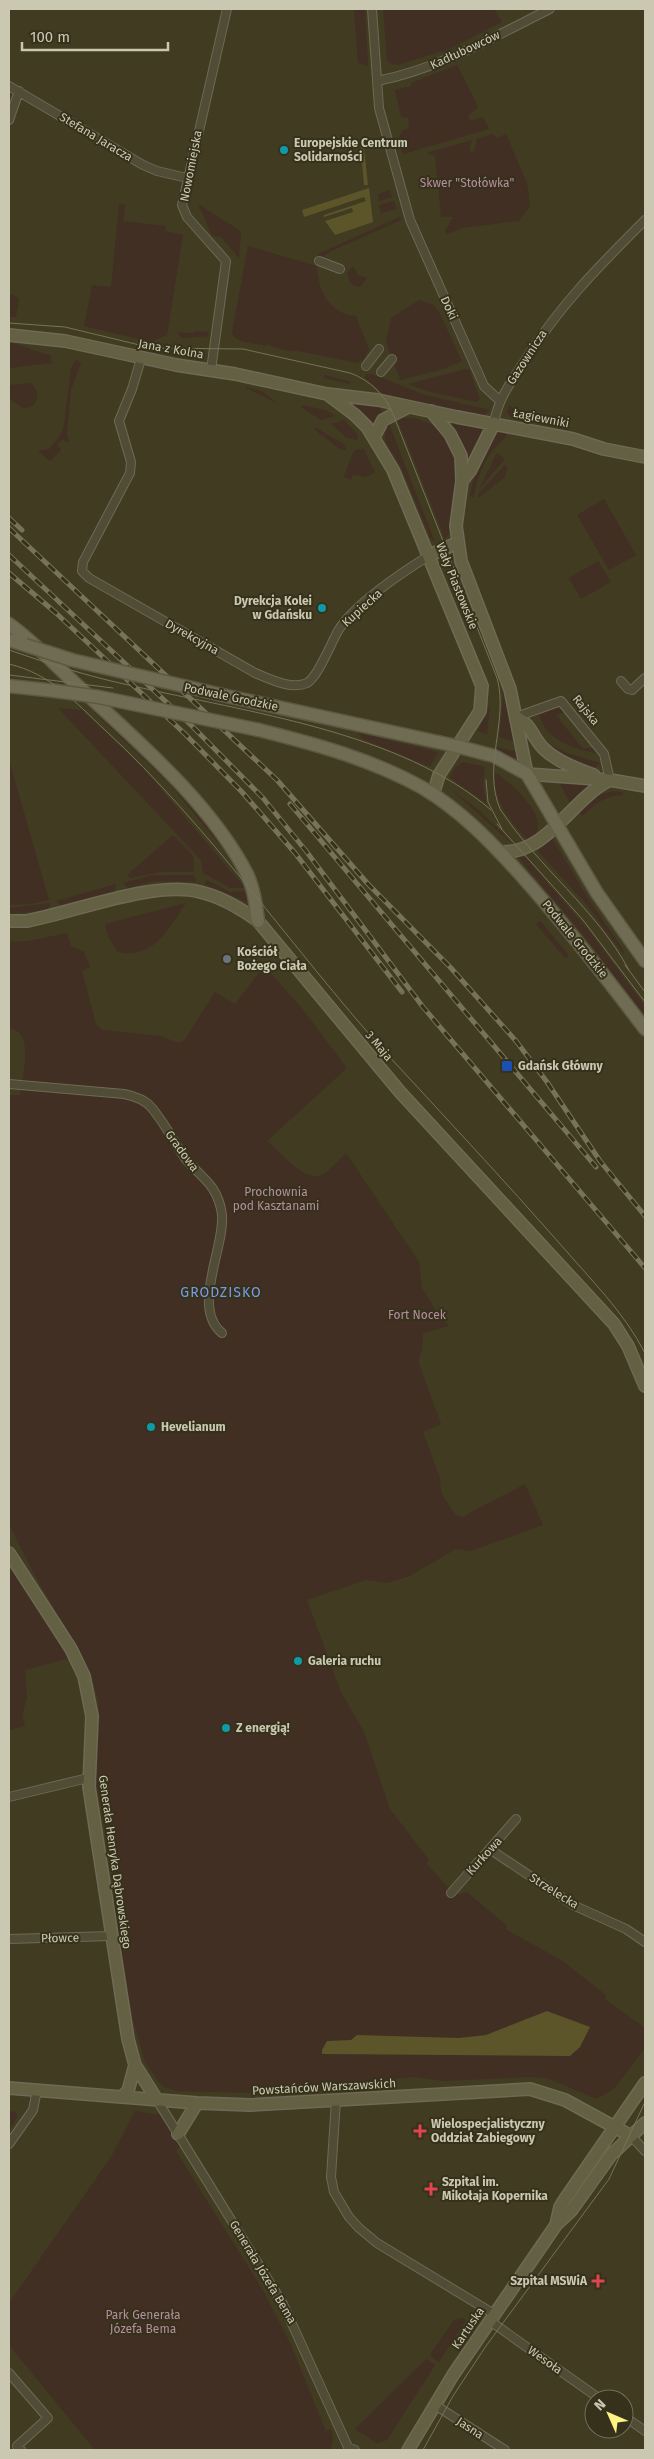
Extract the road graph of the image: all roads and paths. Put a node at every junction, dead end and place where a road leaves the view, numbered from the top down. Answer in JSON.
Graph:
{"nodes":[{"id":1,"x":227,"y":9,"type":"edge"},
{"id":2,"x":372,"y":9,"type":"edge"},
{"id":3,"x":550,"y":9,"type":"edge"},
{"id":4,"x":377,"y":81,"type":"junction"},
{"id":5,"x":9,"y":86,"type":"edge"},
{"id":6,"x":19,"y":91,"type":"junction"},
{"id":7,"x":9,"y":120,"type":"edge"},
{"id":8,"x":187,"y":178,"type":"junction"},
{"id":9,"x":645,"y":220,"type":"edge"},
{"id":10,"x":319,"y":261,"type":"dead end"},
{"id":11,"x":340,"y":269,"type":"dead end"},
{"id":12,"x":9,"y":335,"type":"edge"},
{"id":13,"x":378,"y":349,"type":"dead end"},
{"id":14,"x":141,"y":359,"type":"junction"},
{"id":15,"x":392,"y":359,"type":"dead end"},
{"id":16,"x":366,"y":366,"type":"dead end"},
{"id":17,"x":211,"y":370,"type":"junction"},
{"id":18,"x":381,"y":372,"type":"dead end"},
{"id":19,"x":328,"y":394,"type":"junction"},
{"id":20,"x":499,"y":400,"type":"junction"},
{"id":21,"x":408,"y":407,"type":"junction"},
{"id":22,"x":431,"y":411,"type":"junction"},
{"id":23,"x":494,"y":423,"type":"junction"},
{"id":24,"x":374,"y":437,"type":"junction"},
{"id":25,"x":645,"y":457,"type":"edge"},
{"id":26,"x":462,"y":481,"type":"junction"},
{"id":27,"x":457,"y":543,"type":"junction"},
{"id":28,"x":430,"y":555,"type":"junction"},
{"id":29,"x":9,"y":624,"type":"edge"},
{"id":30,"x":9,"y":640,"type":"edge"},
{"id":31,"x":313,"y":678,"type":"joint"},
{"id":32,"x":645,"y":678,"type":"edge"},
{"id":33,"x":621,"y":681,"type":"dead end"},
{"id":34,"x":9,"y":686,"type":"edge"},
{"id":35,"x":516,"y":717,"type":"junction"},
{"id":36,"x":456,"y":746,"type":"junction"},
{"id":37,"x":527,"y":774,"type":"junction"},
{"id":38,"x":610,"y":780,"type":"junction"},
{"id":39,"x":645,"y":786,"type":"edge"},
{"id":40,"x":433,"y":795,"type":"junction"},
{"id":41,"x":557,"y":824,"type":"junction"},
{"id":42,"x":501,"y":852,"type":"junction"},
{"id":43,"x":9,"y":921,"type":"edge"},
{"id":44,"x":258,"y":922,"type":"junction"},
{"id":45,"x":645,"y":961,"type":"edge"},
{"id":46,"x":645,"y":1029,"type":"edge"},
{"id":47,"x":9,"y":1084,"type":"edge"},
{"id":48,"x":222,"y":1333,"type":"dead end"},
{"id":49,"x":645,"y":1386,"type":"edge"},
{"id":50,"x":9,"y":1553,"type":"edge"},
{"id":51,"x":88,"y":1778,"type":"junction"},
{"id":52,"x":9,"y":1797,"type":"edge"},
{"id":53,"x":516,"y":1818,"type":"dead end"},
{"id":54,"x":491,"y":1850,"type":"junction"},
{"id":55,"x":451,"y":1893,"type":"dead end"},
{"id":56,"x":111,"y":1936,"type":"junction"},
{"id":57,"x":9,"y":1939,"type":"edge"},
{"id":58,"x":645,"y":1942,"type":"edge"},
{"id":59,"x":135,"y":2065,"type":"junction"},
{"id":60,"x":645,"y":2083,"type":"edge"},
{"id":61,"x":9,"y":2088,"type":"edge"},
{"id":62,"x":37,"y":2090,"type":"junction"},
{"id":63,"x":122,"y":2097,"type":"junction"},
{"id":64,"x":157,"y":2100,"type":"junction"},
{"id":65,"x":336,"y":2100,"type":"junction"},
{"id":66,"x":197,"y":2103,"type":"junction"},
{"id":67,"x":645,"y":2123,"type":"edge"},
{"id":68,"x":614,"y":2126,"type":"junction"},
{"id":69,"x":178,"y":2134,"type":"junction"},
{"id":70,"x":631,"y":2136,"type":"junction"},
{"id":71,"x":9,"y":2144,"type":"edge"},
{"id":72,"x":645,"y":2151,"type":"edge"},
{"id":73,"x":556,"y":2225,"type":"junction"},
{"id":74,"x":492,"y":2317,"type":"junction"},
{"id":75,"x":9,"y":2373,"type":"edge"},
{"id":76,"x":587,"y":2389,"type":"edge"},
{"id":77,"x":435,"y":2405,"type":"junction"},
{"id":78,"x":634,"y":2423,"type":"edge"},
{"id":79,"x":645,"y":2431,"type":"edge"},
{"id":80,"x":350,"y":2449,"type":"edge"},
{"id":81,"x":21,"y":2450,"type":"edge"},
{"id":82,"x":408,"y":2450,"type":"edge"},
{"id":83,"x":504,"y":2450,"type":"edge"}],
"edges":[{"from":1,"to":8,"type":"street","name":"Nowomiejska"},
{"from":2,"to":4,"type":"street","name":"Doki"},
{"from":3,"to":4,"type":"street","name":"Kadłubowców"},
{"from":4,"to":20,"type":"street","name":"Doki"},
{"from":5,"to":6,"type":"street","name":"Stefana Jaracza"},
{"from":6,"to":7,"type":"street"},
{"from":6,"to":8,"type":"street","name":"Stefana Jaracza"},
{"from":8,"to":17,"type":"street","name":"Nowomiejska"},
{"from":9,"to":20,"type":"street","name":"Gazownicza"},
{"from":10,"to":11,"type":"street"},
{"from":12,"to":14,"type":"main road","name":"Jana z Kolna"},
{"from":13,"to":16,"type":"street"},
{"from":14,"to":17,"type":"main road","name":"Jana z Kolna"},
{"from":14,"to":31,"type":"street","name":"Dyrekcyjna"},
{"from":15,"to":18,"type":"street"},
{"from":17,"to":19,"type":"main road","name":"Jana z Kolna"},
{"from":19,"to":21,"type":"main road","name":"Jana z Kolna"},
{"from":19,"to":24,"type":"main road","name":"Jana z Kolna"},
{"from":20,"to":23,"type":"street","name":"Gazownicza"},
{"from":21,"to":22,"type":"main road"},
{"from":21,"to":24,"type":"main road"},
{"from":22,"to":23,"type":"main road","name":"Łagiewniki"},
{"from":22,"to":26,"type":"main road","name":"Wały Piastowskie"},
{"from":23,"to":25,"type":"main road","name":"Łagiewniki"},
{"from":23,"to":26,"type":"main road","name":"Wały Piastowskie"},
{"from":24,"to":28,"type":"main road","name":"Wały Piastowskie"},
{"from":26,"to":27,"type":"main road","name":"Wały Piastowskie"},
{"from":27,"to":28,"type":"main road"},
{"from":27,"to":35,"type":"main road","name":"Wały Piastowskie"},
{"from":28,"to":31,"type":"street","name":"Kupiecka"},
{"from":28,"to":36,"type":"main road","name":"Wały Piastowskie"},
{"from":29,"to":44,"type":"main road"},
{"from":30,"to":36,"type":"main road","name":"Podwale Grodzkie","bridge":true},
{"from":32,"to":33,"type":"street"},
{"from":34,"to":40,"type":"main road","name":"Podwale Grodzkie","bridge":true},
{"from":35,"to":37,"type":"main road","name":"Wały Piastowskie"},
{"from":35,"to":38,"type":"main road"},
{"from":35,"to":38,"type":"street","name":"Rajska"},
{"from":36,"to":37,"type":"main road","name":"Podwale Grodzkie"},
{"from":36,"to":40,"type":"main road"},
{"from":37,"to":38,"type":"main road"},
{"from":37,"to":41,"type":"main road"},
{"from":38,"to":39,"type":"main road"},
{"from":38,"to":41,"type":"main road"},
{"from":40,"to":42,"type":"main road","name":"Podwale Grodzkie"},
{"from":41,"to":42,"type":"main road"},
{"from":41,"to":45,"type":"main road"},
{"from":42,"to":46,"type":"main road","name":"Podwale Grodzkie"},
{"from":43,"to":44,"type":"main road","name":"3 Maja"},
{"from":44,"to":49,"type":"main road","name":"3 Maja"},
{"from":47,"to":48,"type":"street","name":"Gradowa"},
{"from":50,"to":51,"type":"main road","name":"Generała Henryka Dąbrowskiego"},
{"from":51,"to":52,"type":"street"},
{"from":51,"to":56,"type":"main road","name":"Generała Henryka Dąbrowskiego"},
{"from":53,"to":54,"type":"street","name":"Kurkowa"},
{"from":54,"to":55,"type":"street","name":"Kurkowa"},
{"from":54,"to":58,"type":"street","name":"Strzelecka"},
{"from":56,"to":57,"type":"street","name":"Płowce"},
{"from":56,"to":59,"type":"main road","name":"Generała Henryka Dąbrowskiego"},
{"from":59,"to":63,"type":"main road"},
{"from":59,"to":64,"type":"main road","name":"Generała Henryka Dąbrowskiego"},
{"from":60,"to":68,"type":"main road","name":"Kartuska"},
{"from":61,"to":62,"type":"main road","name":"Powstańców Warszawskich"},
{"from":62,"to":63,"type":"main road","name":"Powstańców Warszawskich"},
{"from":62,"to":71,"type":"street"},
{"from":63,"to":64,"type":"main road","name":"Powstańców Warszawskich"},
{"from":64,"to":66,"type":"main road","name":"Powstańców Warszawskich"},
{"from":64,"to":69,"type":"street","name":"Generała Józefa Bema"},
{"from":65,"to":66,"type":"main road","name":"Powstańców Warszawskich"},
{"from":65,"to":68,"type":"main road","name":"Powstańców Warszawskich"},
{"from":65,"to":74,"type":"street","name":"Wesoła"},
{"from":66,"to":69,"type":"main road"},
{"from":67,"to":70,"type":"main road","name":"Kartuska"},
{"from":68,"to":70,"type":"main road","name":"Powstańców Warszawskich"},
{"from":68,"to":73,"type":"main road","name":"Kartuska"},
{"from":69,"to":80,"type":"street","name":"Generała Józefa Bema"},
{"from":70,"to":72,"type":"street"},
{"from":70,"to":73,"type":"main road","name":"Kartuska"},
{"from":73,"to":74,"type":"main road","name":"Kartuska"},
{"from":74,"to":76,"type":"street","name":"Wesoła"},
{"from":74,"to":77,"type":"main road","name":"Kartuska"},
{"from":75,"to":81,"type":"street"},
{"from":77,"to":82,"type":"main road","name":"Kartuska"},
{"from":77,"to":83,"type":"street","name":"Jasna"},
{"from":78,"to":79,"type":"street"}]}
